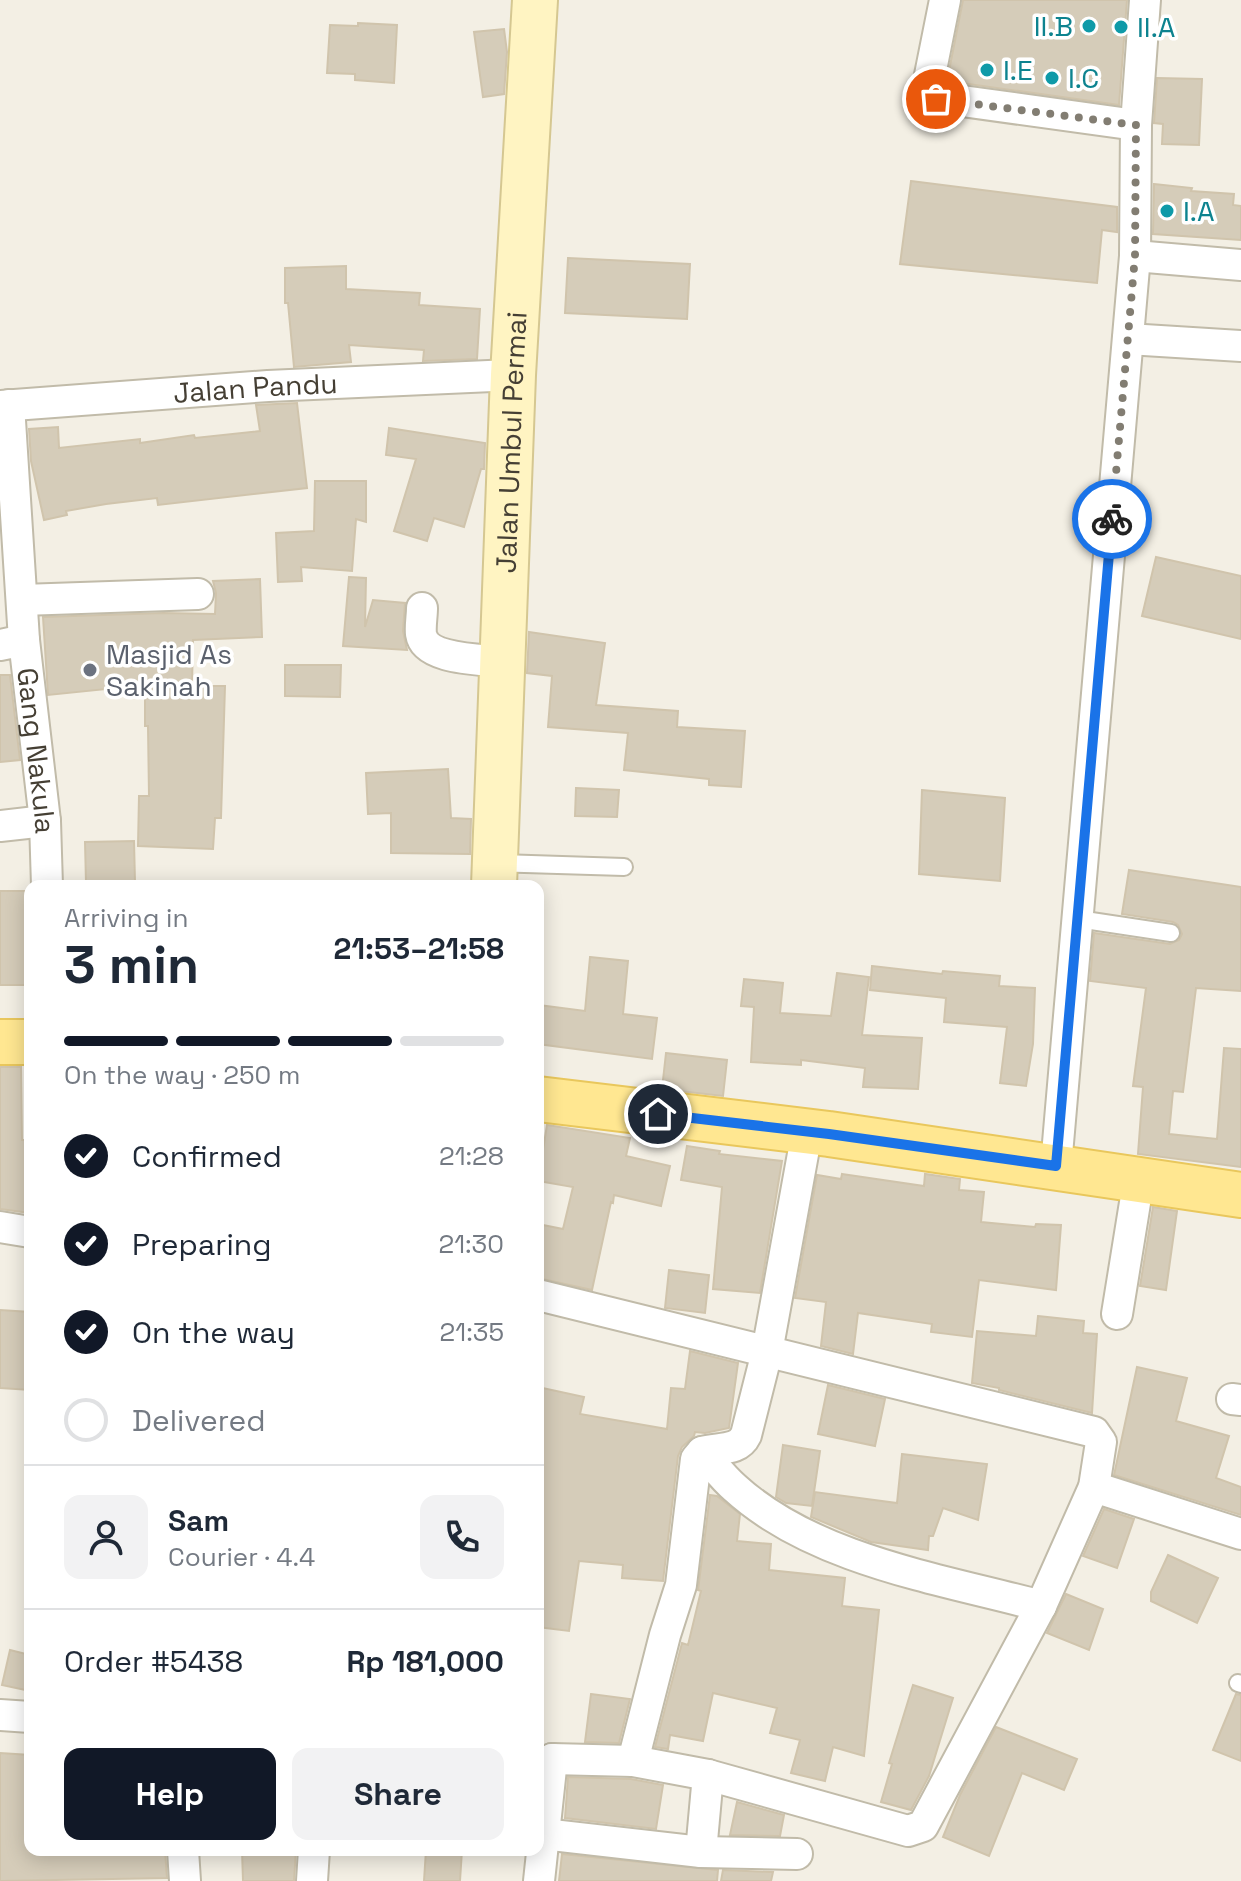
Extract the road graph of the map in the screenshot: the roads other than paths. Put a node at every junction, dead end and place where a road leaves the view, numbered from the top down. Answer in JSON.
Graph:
{"nodes":[{"id":1,"x":535,"y":0,"type":"edge"},
{"id":2,"x":945,"y":0,"type":"edge"},
{"id":3,"x":1145,"y":0,"type":"edge"},
{"id":4,"x":1136,"y":125,"type":"junction"},
{"id":5,"x":1135,"y":256,"type":"junction"},
{"id":6,"x":1241,"y":265,"type":"edge"},
{"id":7,"x":1128,"y":339,"type":"junction"},
{"id":8,"x":1241,"y":346,"type":"edge"},
{"id":9,"x":513,"y":375,"type":"junction"},
{"id":10,"x":4,"y":405,"type":"edge"},
{"id":11,"x":198,"y":594,"type":"dead end"},
{"id":12,"x":22,"y":600,"type":"junction"},
{"id":13,"x":422,"y":608,"type":"dead end"},
{"id":14,"x":12,"y":642,"type":"edge"},
{"id":15,"x":502,"y":662,"type":"junction"},
{"id":16,"x":45,"y":821,"type":"junction"},
{"id":17,"x":0,"y":826,"type":"edge"},
{"id":18,"x":624,"y":867,"type":"dead end"},
{"id":19,"x":494,"y":874,"type":"edge"},
{"id":20,"x":47,"y":880,"type":"edge"},
{"id":21,"x":1078,"y":919,"type":"junction"},
{"id":22,"x":1171,"y":933,"type":"dead end"},
{"id":23,"x":0,"y":1042,"type":"edge"},
{"id":24,"x":24,"y":1042,"type":"edge"},
{"id":25,"x":544,"y":1100,"type":"edge"},
{"id":26,"x":807,"y":1132,"type":"junction"},
{"id":27,"x":1056,"y":1166,"type":"junction"},
{"id":28,"x":1139,"y":1178,"type":"junction"},
{"id":29,"x":1241,"y":1195,"type":"edge"},
{"id":30,"x":0,"y":1227,"type":"edge"},
{"id":31,"x":24,"y":1231,"type":"edge"},
{"id":32,"x":544,"y":1296,"type":"edge"},
{"id":33,"x":1117,"y":1314,"type":"dead end"},
{"id":34,"x":767,"y":1352,"type":"junction"},
{"id":35,"x":702,"y":1452,"type":"junction"},
{"id":36,"x":1094,"y":1487,"type":"junction"},
{"id":37,"x":1241,"y":1534,"type":"edge"},
{"id":38,"x":1041,"y":1606,"type":"junction"},
{"id":39,"x":0,"y":1715,"type":"edge"},
{"id":40,"x":24,"y":1717,"type":"edge"},
{"id":41,"x":633,"y":1761,"type":"junction"},
{"id":42,"x":545,"y":1763,"type":"edge"},
{"id":43,"x":708,"y":1775,"type":"junction"},
{"id":44,"x":544,"y":1798,"type":"edge"},
{"id":45,"x":544,"y":1834,"type":"edge"},
{"id":46,"x":701,"y":1852,"type":"junction"},
{"id":47,"x":797,"y":1854,"type":"dead end"},
{"id":48,"x":183,"y":1856,"type":"edge"},
{"id":49,"x":314,"y":1856,"type":"edge"},
{"id":50,"x":541,"y":1856,"type":"edge"},
{"id":51,"x":185,"y":1881,"type":"edge"},
{"id":52,"x":312,"y":1881,"type":"edge"},
{"id":53,"x":539,"y":1881,"type":"edge"}],
"edges":[{"from":1,"to":9,"type":"main road","name":"Jalan Umbul Permai"},
{"from":2,"to":4,"type":"street"},
{"from":3,"to":4,"type":"street"},
{"from":4,"to":5,"type":"street"},
{"from":5,"to":6,"type":"street"},
{"from":5,"to":7,"type":"street"},
{"from":7,"to":8,"type":"street"},
{"from":7,"to":21,"type":"street"},
{"from":9,"to":10,"type":"street","name":"Jalan Pandu"},
{"from":9,"to":15,"type":"main road","name":"Jalan Umbul Permai"},
{"from":10,"to":12,"type":"street","name":"Gang Nakula"},
{"from":11,"to":12,"type":"street"},
{"from":12,"to":14,"type":"street","name":"Gang Nakula"},
{"from":13,"to":15,"type":"street"},
{"from":14,"to":16,"type":"street","name":"Gang Nakula"},
{"from":15,"to":19,"type":"main road","name":"Jalan Umbul Permai"},
{"from":16,"to":17,"type":"street"},
{"from":16,"to":20,"type":"street","name":"Gang Nakula"},
{"from":18,"to":19,"type":"lane"},
{"from":21,"to":22,"type":"lane"},
{"from":21,"to":27,"type":"street"},
{"from":23,"to":24,"type":"main road"},
{"from":25,"to":26,"type":"main road"},
{"from":26,"to":27,"type":"main road"},
{"from":26,"to":34,"type":"street"},
{"from":27,"to":28,"type":"main road"},
{"from":28,"to":29,"type":"main road"},
{"from":28,"to":33,"type":"street"},
{"from":30,"to":31,"type":"street"},
{"from":32,"to":34,"type":"street"},
{"from":34,"to":35,"type":"street"},
{"from":34,"to":36,"type":"street"},
{"from":35,"to":38,"type":"street"},
{"from":35,"to":41,"type":"street"},
{"from":36,"to":37,"type":"street"},
{"from":36,"to":38,"type":"street"},
{"from":38,"to":43,"type":"street"},
{"from":39,"to":40,"type":"street"},
{"from":41,"to":42,"type":"street"},
{"from":41,"to":43,"type":"street"},
{"from":42,"to":44,"type":"street"},
{"from":43,"to":46,"type":"street"},
{"from":45,"to":46,"type":"street"},
{"from":46,"to":47,"type":"street"},
{"from":48,"to":51,"type":"street"},
{"from":49,"to":52,"type":"street"},
{"from":50,"to":53,"type":"street"}]}
